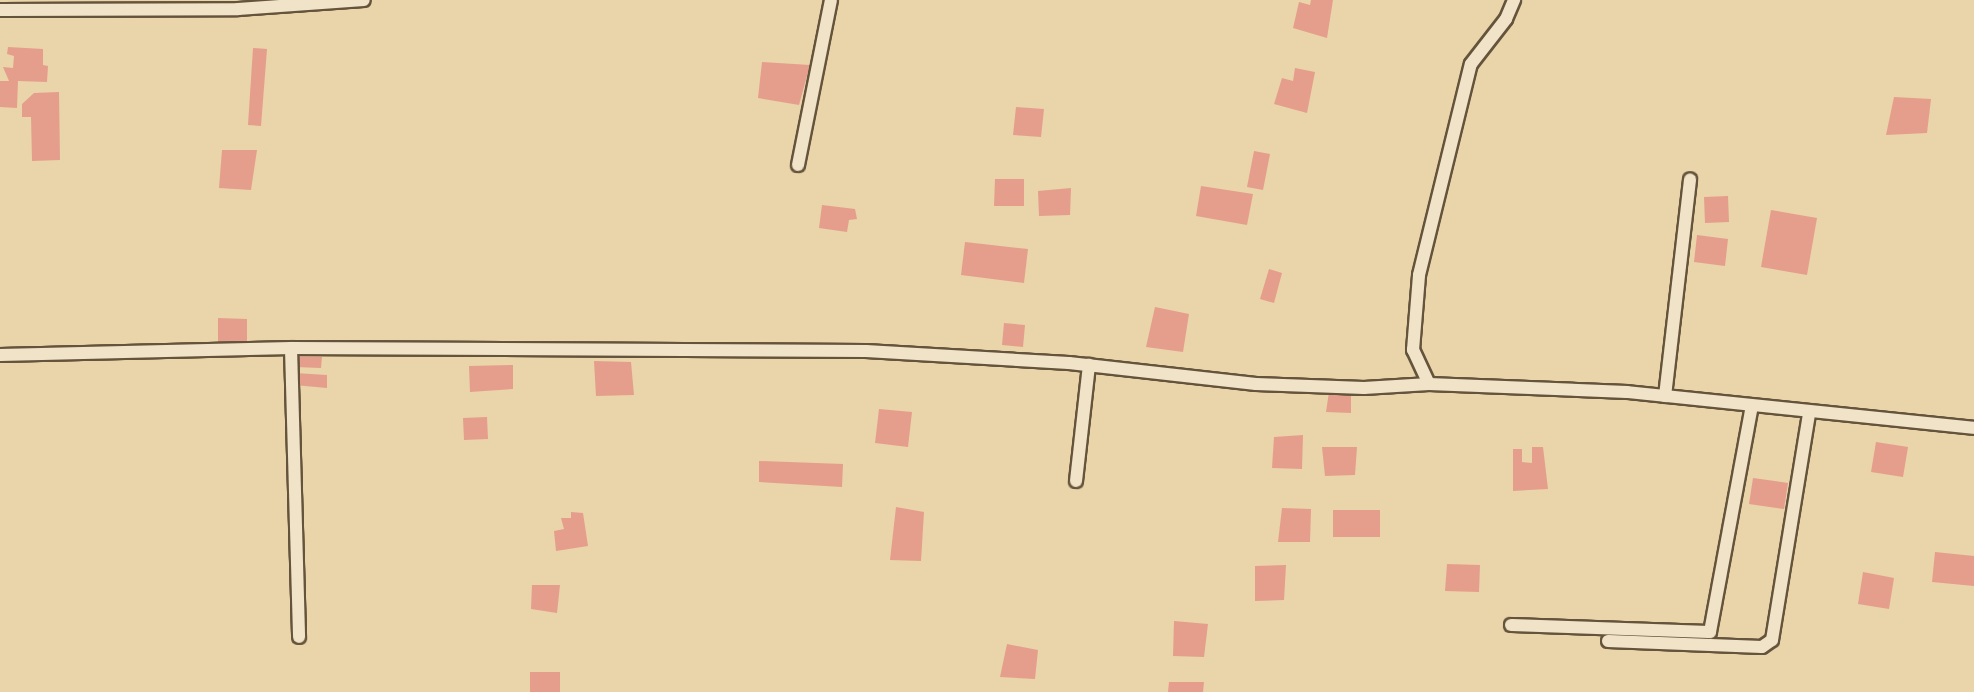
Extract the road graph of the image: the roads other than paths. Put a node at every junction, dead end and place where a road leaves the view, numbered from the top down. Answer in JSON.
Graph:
{"nodes":[{"id":1,"x":359,"y":0,"type":"edge"},
{"id":2,"x":831,"y":0,"type":"edge"},
{"id":3,"x":1514,"y":0,"type":"edge"},
{"id":4,"x":0,"y":10,"type":"edge"},
{"id":5,"x":798,"y":165,"type":"dead end"},
{"id":6,"x":1690,"y":179,"type":"dead end"},
{"id":7,"x":290,"y":348,"type":"junction"},
{"id":8,"x":0,"y":355,"type":"edge"},
{"id":9,"x":1089,"y":365,"type":"junction"},
{"id":10,"x":1429,"y":384,"type":"junction"},
{"id":11,"x":1665,"y":396,"type":"junction"},
{"id":12,"x":1752,"y":405,"type":"junction"},
{"id":13,"x":1809,"y":414,"type":"junction"},
{"id":14,"x":1974,"y":428,"type":"edge"},
{"id":15,"x":1076,"y":481,"type":"dead end"},
{"id":16,"x":1511,"y":625,"type":"dead end"},
{"id":17,"x":299,"y":637,"type":"dead end"},
{"id":18,"x":1608,"y":641,"type":"dead end"}],
"edges":[{"from":1,"to":4,"type":"street"},
{"from":2,"to":5,"type":"street"},
{"from":3,"to":10,"type":"street"},
{"from":6,"to":11,"type":"street"},
{"from":7,"to":8,"type":"street"},
{"from":7,"to":9,"type":"street"},
{"from":7,"to":17,"type":"street"},
{"from":9,"to":10,"type":"street"},
{"from":9,"to":15,"type":"street"},
{"from":10,"to":11,"type":"street"},
{"from":11,"to":12,"type":"street"},
{"from":12,"to":13,"type":"street"},
{"from":12,"to":16,"type":"street"},
{"from":13,"to":14,"type":"street"},
{"from":13,"to":18,"type":"street"}]}
